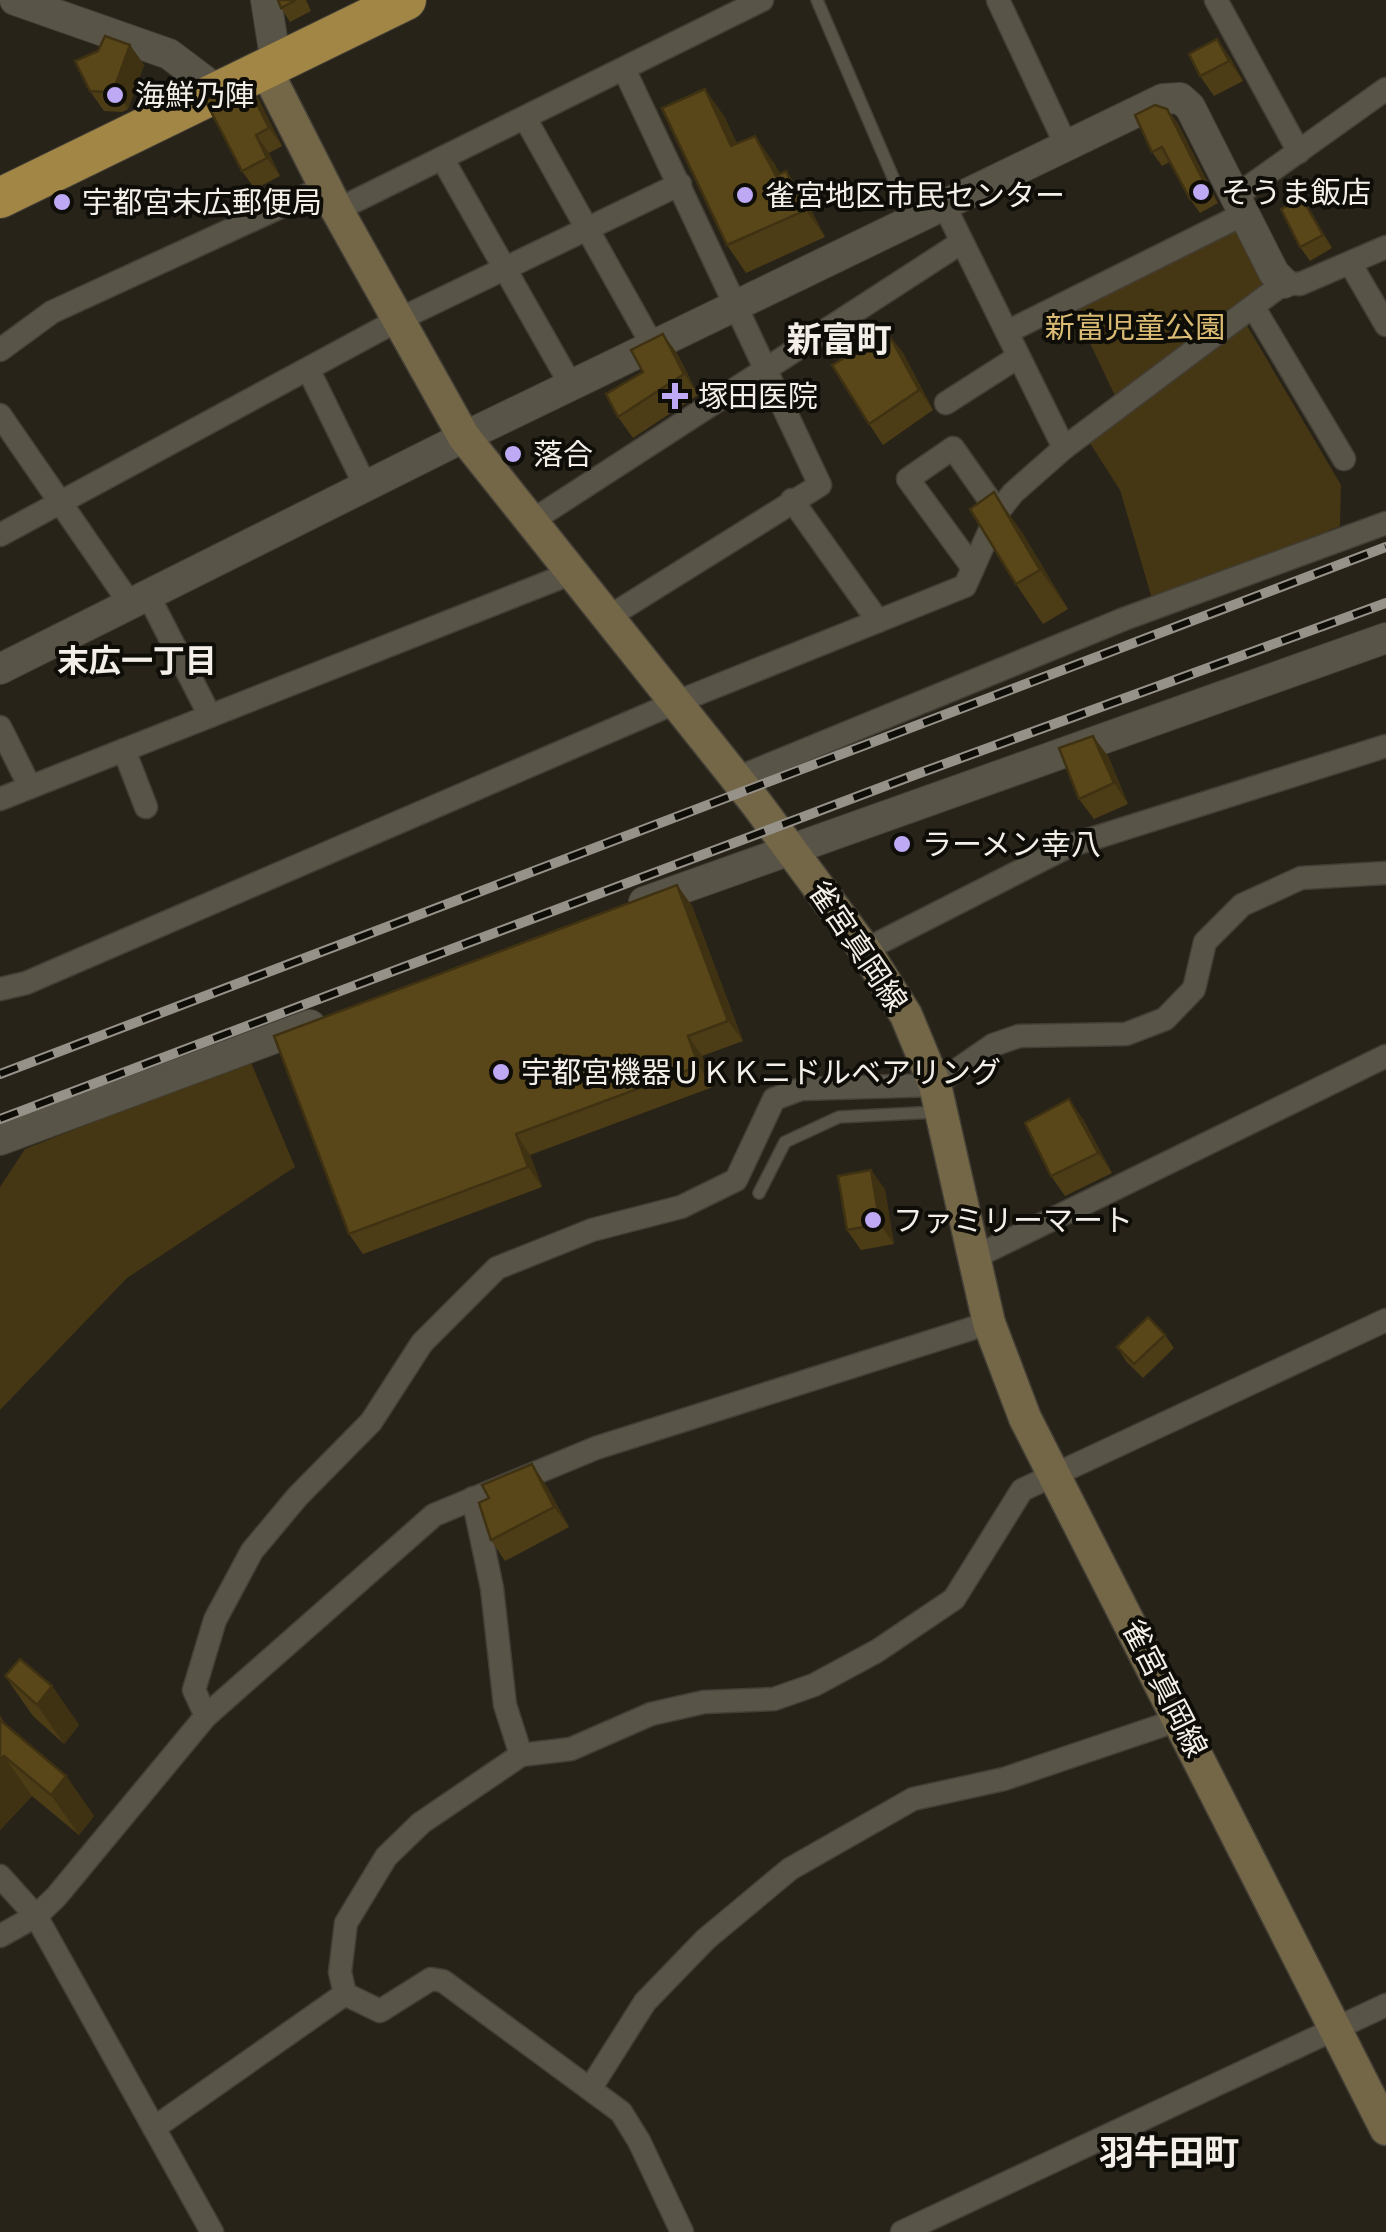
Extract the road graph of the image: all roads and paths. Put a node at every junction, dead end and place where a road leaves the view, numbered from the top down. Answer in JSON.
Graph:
{"nodes":[{"id":1,"x":266,"y":0,"type":"edge"},
{"id":2,"x":406,"y":0,"type":"edge"},
{"id":3,"x":762,"y":0,"type":"edge"},
{"id":4,"x":817,"y":0,"type":"edge"},
{"id":5,"x":1216,"y":0,"type":"edge"},
{"id":6,"x":24,"y":1,"type":"edge"},
{"id":7,"x":1007,"y":3,"type":"edge"},
{"id":8,"x":271,"y":66,"type":"junction"},
{"id":9,"x":624,"y":68,"type":"junction"},
{"id":10,"x":1386,"y":89,"type":"edge"},
{"id":11,"x":218,"y":92,"type":"junction"},
{"id":12,"x":525,"y":118,"type":"junction"},
{"id":13,"x":1066,"y":146,"type":"junction"},
{"id":14,"x":1299,"y":152,"type":"junction"},
{"id":15,"x":442,"y":158,"type":"junction"},
{"id":16,"x":680,"y":184,"type":"junction"},
{"id":17,"x":0,"y":198,"type":"edge"},
{"id":18,"x":330,"y":198,"type":"junction"},
{"id":19,"x":944,"y":204,"type":"junction"},
{"id":20,"x":1240,"y":205,"type":"junction"},
{"id":21,"x":912,"y":220,"type":"junction"},
{"id":22,"x":587,"y":230,"type":"junction"},
{"id":23,"x":962,"y":242,"type":"junction"},
{"id":24,"x":1386,"y":247,"type":"edge"},
{"id":25,"x":1350,"y":263,"type":"junction"},
{"id":26,"x":505,"y":269,"type":"junction"},
{"id":27,"x":1284,"y":283,"type":"junction"},
{"id":28,"x":1254,"y":308,"type":"junction"},
{"id":29,"x":736,"y":309,"type":"junction"},
{"id":30,"x":398,"y":320,"type":"junction"},
{"id":31,"x":1386,"y":326,"type":"edge"},
{"id":32,"x":1006,"y":332,"type":"junction"},
{"id":33,"x":654,"y":348,"type":"junction"},
{"id":34,"x":0,"y":350,"type":"edge"},
{"id":35,"x":1018,"y":357,"type":"junction"},
{"id":36,"x":308,"y":370,"type":"junction"},
{"id":37,"x":765,"y":370,"type":"junction"},
{"id":38,"x":572,"y":386,"type":"junction"},
{"id":39,"x":946,"y":403,"type":"dead end"},
{"id":40,"x":0,"y":416,"type":"edge"},
{"id":41,"x":464,"y":437,"type":"junction"},
{"id":42,"x":1064,"y":448,"type":"junction"},
{"id":43,"x":1344,"y":459,"type":"dead end"},
{"id":44,"x":366,"y":487,"type":"junction"},
{"id":45,"x":792,"y":500,"type":"junction"},
{"id":46,"x":60,"y":504,"type":"junction"},
{"id":47,"x":998,"y":512,"type":"junction"},
{"id":48,"x":530,"y":522,"type":"junction"},
{"id":49,"x":1386,"y":524,"type":"edge"},
{"id":50,"x":0,"y":535,"type":"edge"},
{"id":51,"x":973,"y":568,"type":"junction"},
{"id":52,"x":572,"y":573,"type":"junction"},
{"id":53,"x":140,"y":601,"type":"junction"},
{"id":54,"x":607,"y":618,"type":"junction"},
{"id":55,"x":878,"y":621,"type":"junction"},
{"id":56,"x":1386,"y":638,"type":"edge"},
{"id":57,"x":0,"y":669,"type":"edge"},
{"id":58,"x":677,"y":702,"type":"junction"},
{"id":59,"x":210,"y":716,"type":"junction"},
{"id":60,"x":0,"y":727,"type":"edge"},
{"id":61,"x":1386,"y":746,"type":"edge"},
{"id":62,"x":124,"y":750,"type":"junction"},
{"id":63,"x":737,"y":778,"type":"junction"},
{"id":64,"x":30,"y":787,"type":"junction"},
{"id":65,"x":0,"y":799,"type":"edge"},
{"id":66,"x":146,"y":807,"type":"dead end"},
{"id":67,"x":790,"y":848,"type":"junction"},
{"id":68,"x":1386,"y":873,"type":"edge"},
{"id":69,"x":607,"y":916,"type":"edge"},
{"id":70,"x":865,"y":950,"type":"junction"},
{"id":71,"x":0,"y":989,"type":"edge"},
{"id":72,"x":331,"y":1018,"type":"edge"},
{"id":73,"x":1386,"y":1056,"type":"edge"},
{"id":74,"x":938,"y":1098,"type":"junction"},
{"id":75,"x":0,"y":1140,"type":"edge"},
{"id":76,"x":759,"y":1193,"type":"dead end"},
{"id":77,"x":971,"y":1259,"type":"junction"},
{"id":78,"x":1386,"y":1320,"type":"edge"},
{"id":79,"x":989,"y":1323,"type":"junction"},
{"id":80,"x":1053,"y":1477,"type":"junction"},
{"id":81,"x":473,"y":1498,"type":"junction"},
{"id":82,"x":206,"y":1716,"type":"junction"},
{"id":83,"x":1181,"y":1719,"type":"junction"},
{"id":84,"x":521,"y":1755,"type":"junction"},
{"id":85,"x":0,"y":1876,"type":"edge"},
{"id":86,"x":36,"y":1916,"type":"junction"},
{"id":87,"x":0,"y":1936,"type":"edge"},
{"id":88,"x":344,"y":1994,"type":"junction"},
{"id":89,"x":1386,"y":2005,"type":"edge"},
{"id":90,"x":1335,"y":2029,"type":"junction"},
{"id":91,"x":590,"y":2089,"type":"junction"},
{"id":92,"x":154,"y":2128,"type":"junction"},
{"id":93,"x":1386,"y":2130,"type":"edge"},
{"id":94,"x":201,"y":2228,"type":"edge"},
{"id":95,"x":682,"y":2232,"type":"edge"},
{"id":96,"x":902,"y":2232,"type":"edge"}],
"edges":[{"from":1,"to":8,"type":"street"},
{"from":2,"to":8,"type":"highway"},
{"from":3,"to":9,"type":"street"},
{"from":4,"to":21,"type":"lane"},
{"from":5,"to":14,"type":"street"},
{"from":6,"to":11,"type":"street"},
{"from":7,"to":13,"type":"street"},
{"from":8,"to":11,"type":"highway"},
{"from":8,"to":18,"type":"main road","name":"雀宮真岡線"},
{"from":9,"to":12,"type":"street"},
{"from":9,"to":16,"type":"street"},
{"from":10,"to":14,"type":"street"},
{"from":11,"to":17,"type":"highway"},
{"from":12,"to":15,"type":"street"},
{"from":12,"to":22,"type":"street"},
{"from":13,"to":19,"type":"street"},
{"from":13,"to":20,"type":"street"},
{"from":14,"to":20,"type":"street"},
{"from":15,"to":18,"type":"street"},
{"from":15,"to":26,"type":"street"},
{"from":16,"to":22,"type":"street"},
{"from":16,"to":29,"type":"street"},
{"from":18,"to":30,"type":"main road","name":"雀宮真岡線"},
{"from":18,"to":34,"type":"street"},
{"from":19,"to":21,"type":"street"},
{"from":19,"to":23,"type":"street"},
{"from":20,"to":27,"type":"street"},
{"from":20,"to":32,"type":"street"},
{"from":21,"to":29,"type":"street"},
{"from":22,"to":26,"type":"street"},
{"from":22,"to":33,"type":"street"},
{"from":23,"to":32,"type":"street"},
{"from":23,"to":37,"type":"street"},
{"from":24,"to":25,"type":"street"},
{"from":25,"to":27,"type":"street"},
{"from":25,"to":31,"type":"street"},
{"from":26,"to":30,"type":"street"},
{"from":26,"to":38,"type":"street"},
{"from":27,"to":28,"type":"street"},
{"from":28,"to":42,"type":"street"},
{"from":28,"to":43,"type":"street"},
{"from":29,"to":33,"type":"street"},
{"from":29,"to":37,"type":"street"},
{"from":30,"to":36,"type":"street"},
{"from":30,"to":41,"type":"main road","name":"雀宮真岡線"},
{"from":32,"to":35,"type":"street"},
{"from":33,"to":38,"type":"street"},
{"from":35,"to":39,"type":"street"},
{"from":35,"to":42,"type":"street"},
{"from":36,"to":44,"type":"street"},
{"from":36,"to":46,"type":"street"},
{"from":37,"to":45,"type":"street"},
{"from":37,"to":48,"type":"street"},
{"from":38,"to":41,"type":"street"},
{"from":40,"to":46,"type":"street"},
{"from":41,"to":44,"type":"street"},
{"from":41,"to":48,"type":"main road","name":"雀宮真岡線"},
{"from":42,"to":47,"type":"street"},
{"from":44,"to":53,"type":"street"},
{"from":45,"to":54,"type":"street"},
{"from":45,"to":55,"type":"street"},
{"from":46,"to":50,"type":"street"},
{"from":46,"to":53,"type":"street"},
{"from":47,"to":51,"type":"street"},
{"from":47,"to":51,"type":"street"},
{"from":48,"to":52,"type":"main road","name":"雀宮真岡線"},
{"from":49,"to":63,"type":"street"},
{"from":51,"to":55,"type":"street"},
{"from":52,"to":54,"type":"main road","name":"雀宮真岡線"},
{"from":52,"to":59,"type":"street"},
{"from":53,"to":57,"type":"street"},
{"from":53,"to":59,"type":"street"},
{"from":54,"to":58,"type":"main road","name":"雀宮真岡線"},
{"from":55,"to":58,"type":"street"},
{"from":56,"to":67,"type":"street"},
{"from":58,"to":63,"type":"main road","name":"雀宮真岡線"},
{"from":58,"to":71,"type":"street"},
{"from":59,"to":62,"type":"street"},
{"from":60,"to":64,"type":"street"},
{"from":61,"to":70,"type":"street"},
{"from":62,"to":64,"type":"street"},
{"from":62,"to":66,"type":"street"},
{"from":63,"to":67,"type":"main road","name":"雀宮真岡線"},
{"from":64,"to":65,"type":"street"},
{"from":67,"to":69,"type":"street"},
{"from":67,"to":70,"type":"main road","name":"雀宮真岡線"},
{"from":68,"to":74,"type":"street"},
{"from":70,"to":74,"type":"main road","name":"雀宮真岡線"},
{"from":72,"to":75,"type":"street"},
{"from":73,"to":77,"type":"street"},
{"from":74,"to":76,"type":"lane"},
{"from":74,"to":77,"type":"main road","name":"雀宮真岡線"},
{"from":74,"to":82,"type":"street"},
{"from":77,"to":79,"type":"main road","name":"雀宮真岡線"},
{"from":78,"to":80,"type":"street"},
{"from":79,"to":80,"type":"main road","name":"雀宮真岡線"},
{"from":79,"to":81,"type":"street"},
{"from":80,"to":83,"type":"main road","name":"雀宮真岡線"},
{"from":80,"to":84,"type":"street"},
{"from":81,"to":82,"type":"street"},
{"from":81,"to":84,"type":"street"},
{"from":82,"to":86,"type":"street"},
{"from":83,"to":90,"type":"main road","name":"雀宮真岡線"},
{"from":83,"to":91,"type":"street"},
{"from":84,"to":88,"type":"street"},
{"from":85,"to":86,"type":"street"},
{"from":86,"to":87,"type":"street"},
{"from":86,"to":92,"type":"street"},
{"from":88,"to":91,"type":"street"},
{"from":88,"to":92,"type":"street"},
{"from":89,"to":90,"type":"street"},
{"from":90,"to":93,"type":"main road","name":"雀宮真岡線"},
{"from":90,"to":96,"type":"street"},
{"from":91,"to":95,"type":"street"},
{"from":92,"to":94,"type":"street"}]}
